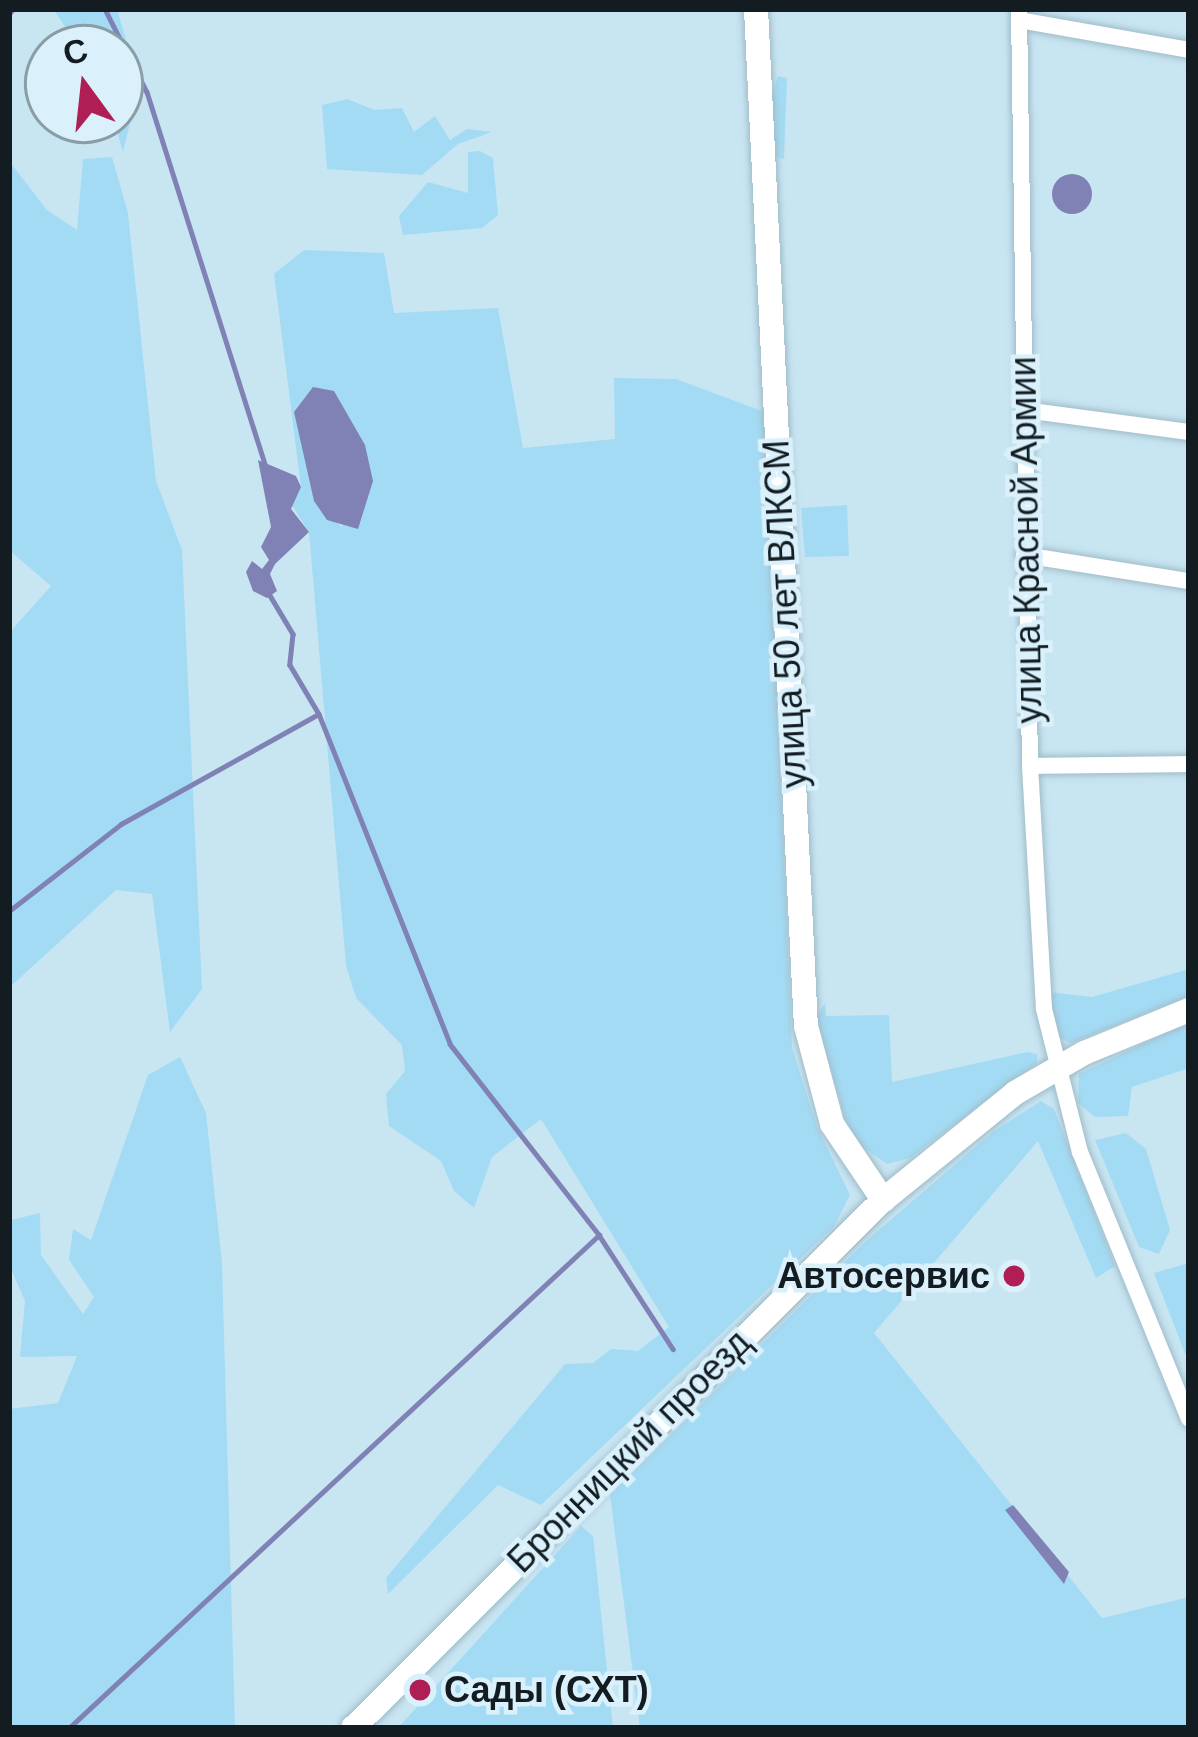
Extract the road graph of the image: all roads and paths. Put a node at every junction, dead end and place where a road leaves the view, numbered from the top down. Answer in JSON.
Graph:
{"nodes":[{"id":1,"x":756,"y":9,"type":"edge"},
{"id":2,"x":1019,"y":14,"type":"edge"},
{"id":3,"x":1189,"y":50,"type":"edge"},
{"id":4,"x":1024,"y":410,"type":"junction"},
{"id":5,"x":1189,"y":432,"type":"edge"},
{"id":6,"x":1024,"y":555,"type":"junction"},
{"id":7,"x":1189,"y":581,"type":"edge"},
{"id":8,"x":1189,"y":764,"type":"edge"},
{"id":9,"x":1030,"y":766,"type":"junction"},
{"id":10,"x":1189,"y":1010,"type":"edge"},
{"id":11,"x":1056,"y":1070,"type":"junction"},
{"id":12,"x":884,"y":1200,"type":"junction"},
{"id":13,"x":1189,"y":1419,"type":"edge"},
{"id":14,"x":353,"y":1728,"type":"edge"}],
"edges":[{"from":1,"to":12,"type":"street","name":"улица 50 лет ВЛКСМ"},
{"from":2,"to":3,"type":"street"},
{"from":2,"to":4,"type":"street","name":"улица Красной Армии"},
{"from":4,"to":5,"type":"street"},
{"from":4,"to":6,"type":"street","name":"улица Красной Армии"},
{"from":6,"to":7,"type":"street"},
{"from":6,"to":9,"type":"street","name":"улица Красной Армии"},
{"from":8,"to":9,"type":"street"},
{"from":9,"to":11,"type":"street","name":"улица Красной Армии"},
{"from":10,"to":11,"type":"street","name":"Бронницкий проезд"},
{"from":11,"to":12,"type":"street","name":"Бронницкий проезд"},
{"from":11,"to":13,"type":"street","name":"улица Красной Армии"},
{"from":12,"to":14,"type":"street","name":"Бронницкий проезд"}]}
